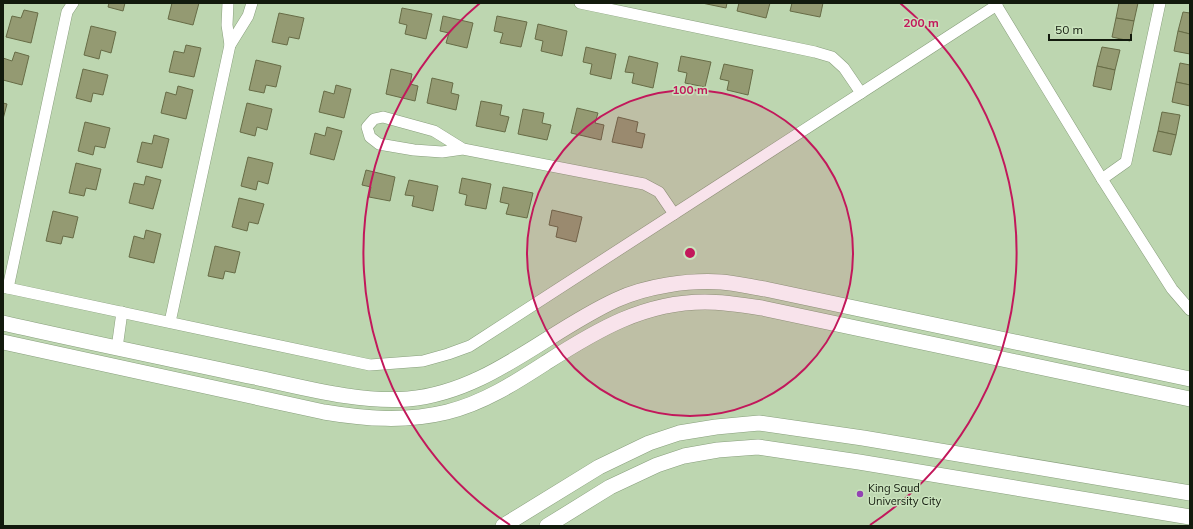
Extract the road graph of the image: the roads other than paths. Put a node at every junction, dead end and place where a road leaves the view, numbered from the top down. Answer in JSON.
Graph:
{"nodes":[{"id":1,"x":228,"y":3,"type":"edge"},
{"id":2,"x":252,"y":3,"type":"edge"},
{"id":3,"x":580,"y":3,"type":"edge"},
{"id":4,"x":1160,"y":3,"type":"edge"},
{"id":5,"x":996,"y":4,"type":"edge"},
{"id":6,"x":68,"y":6,"type":"edge"},
{"id":7,"x":230,"y":46,"type":"junction"},
{"id":8,"x":861,"y":93,"type":"junction"},
{"id":9,"x":463,"y":149,"type":"junction"},
{"id":10,"x":1102,"y":179,"type":"junction"},
{"id":11,"x":674,"y":214,"type":"junction"},
{"id":12,"x":6,"y":287,"type":"edge"},
{"id":13,"x":1190,"y":310,"type":"edge"},
{"id":14,"x":122,"y":312,"type":"junction"},
{"id":15,"x":170,"y":322,"type":"junction"},
{"id":16,"x":3,"y":323,"type":"edge"},
{"id":17,"x":3,"y":342,"type":"edge"},
{"id":18,"x":117,"y":348,"type":"junction"},
{"id":19,"x":1190,"y":379,"type":"edge"},
{"id":20,"x":277,"y":382,"type":"junction"},
{"id":21,"x":1190,"y":399,"type":"edge"},
{"id":22,"x":273,"y":401,"type":"junction"},
{"id":23,"x":1190,"y":493,"type":"edge"},
{"id":24,"x":1190,"y":517,"type":"edge"},
{"id":25,"x":503,"y":526,"type":"edge"},
{"id":26,"x":547,"y":526,"type":"edge"}],
"edges":[{"from":1,"to":7,"type":"street"},
{"from":2,"to":7,"type":"street"},
{"from":3,"to":8,"type":"street"},
{"from":4,"to":10,"type":"street"},
{"from":5,"to":8,"type":"street"},
{"from":5,"to":10,"type":"street"},
{"from":6,"to":12,"type":"street"},
{"from":7,"to":15,"type":"street"},
{"from":8,"to":11,"type":"street"},
{"from":9,"to":9,"type":"street"},
{"from":9,"to":11,"type":"street"},
{"from":10,"to":13,"type":"street"},
{"from":11,"to":15,"type":"street"},
{"from":12,"to":14,"type":"street"},
{"from":14,"to":15,"type":"street"},
{"from":14,"to":18,"type":"street"},
{"from":16,"to":18,"type":"main road"},
{"from":17,"to":22,"type":"main road"},
{"from":18,"to":20,"type":"main road"},
{"from":19,"to":20,"type":"main road"},
{"from":20,"to":22,"type":"main road"},
{"from":21,"to":22,"type":"main road"},
{"from":23,"to":25,"type":"main road"},
{"from":24,"to":26,"type":"main road"}]}
